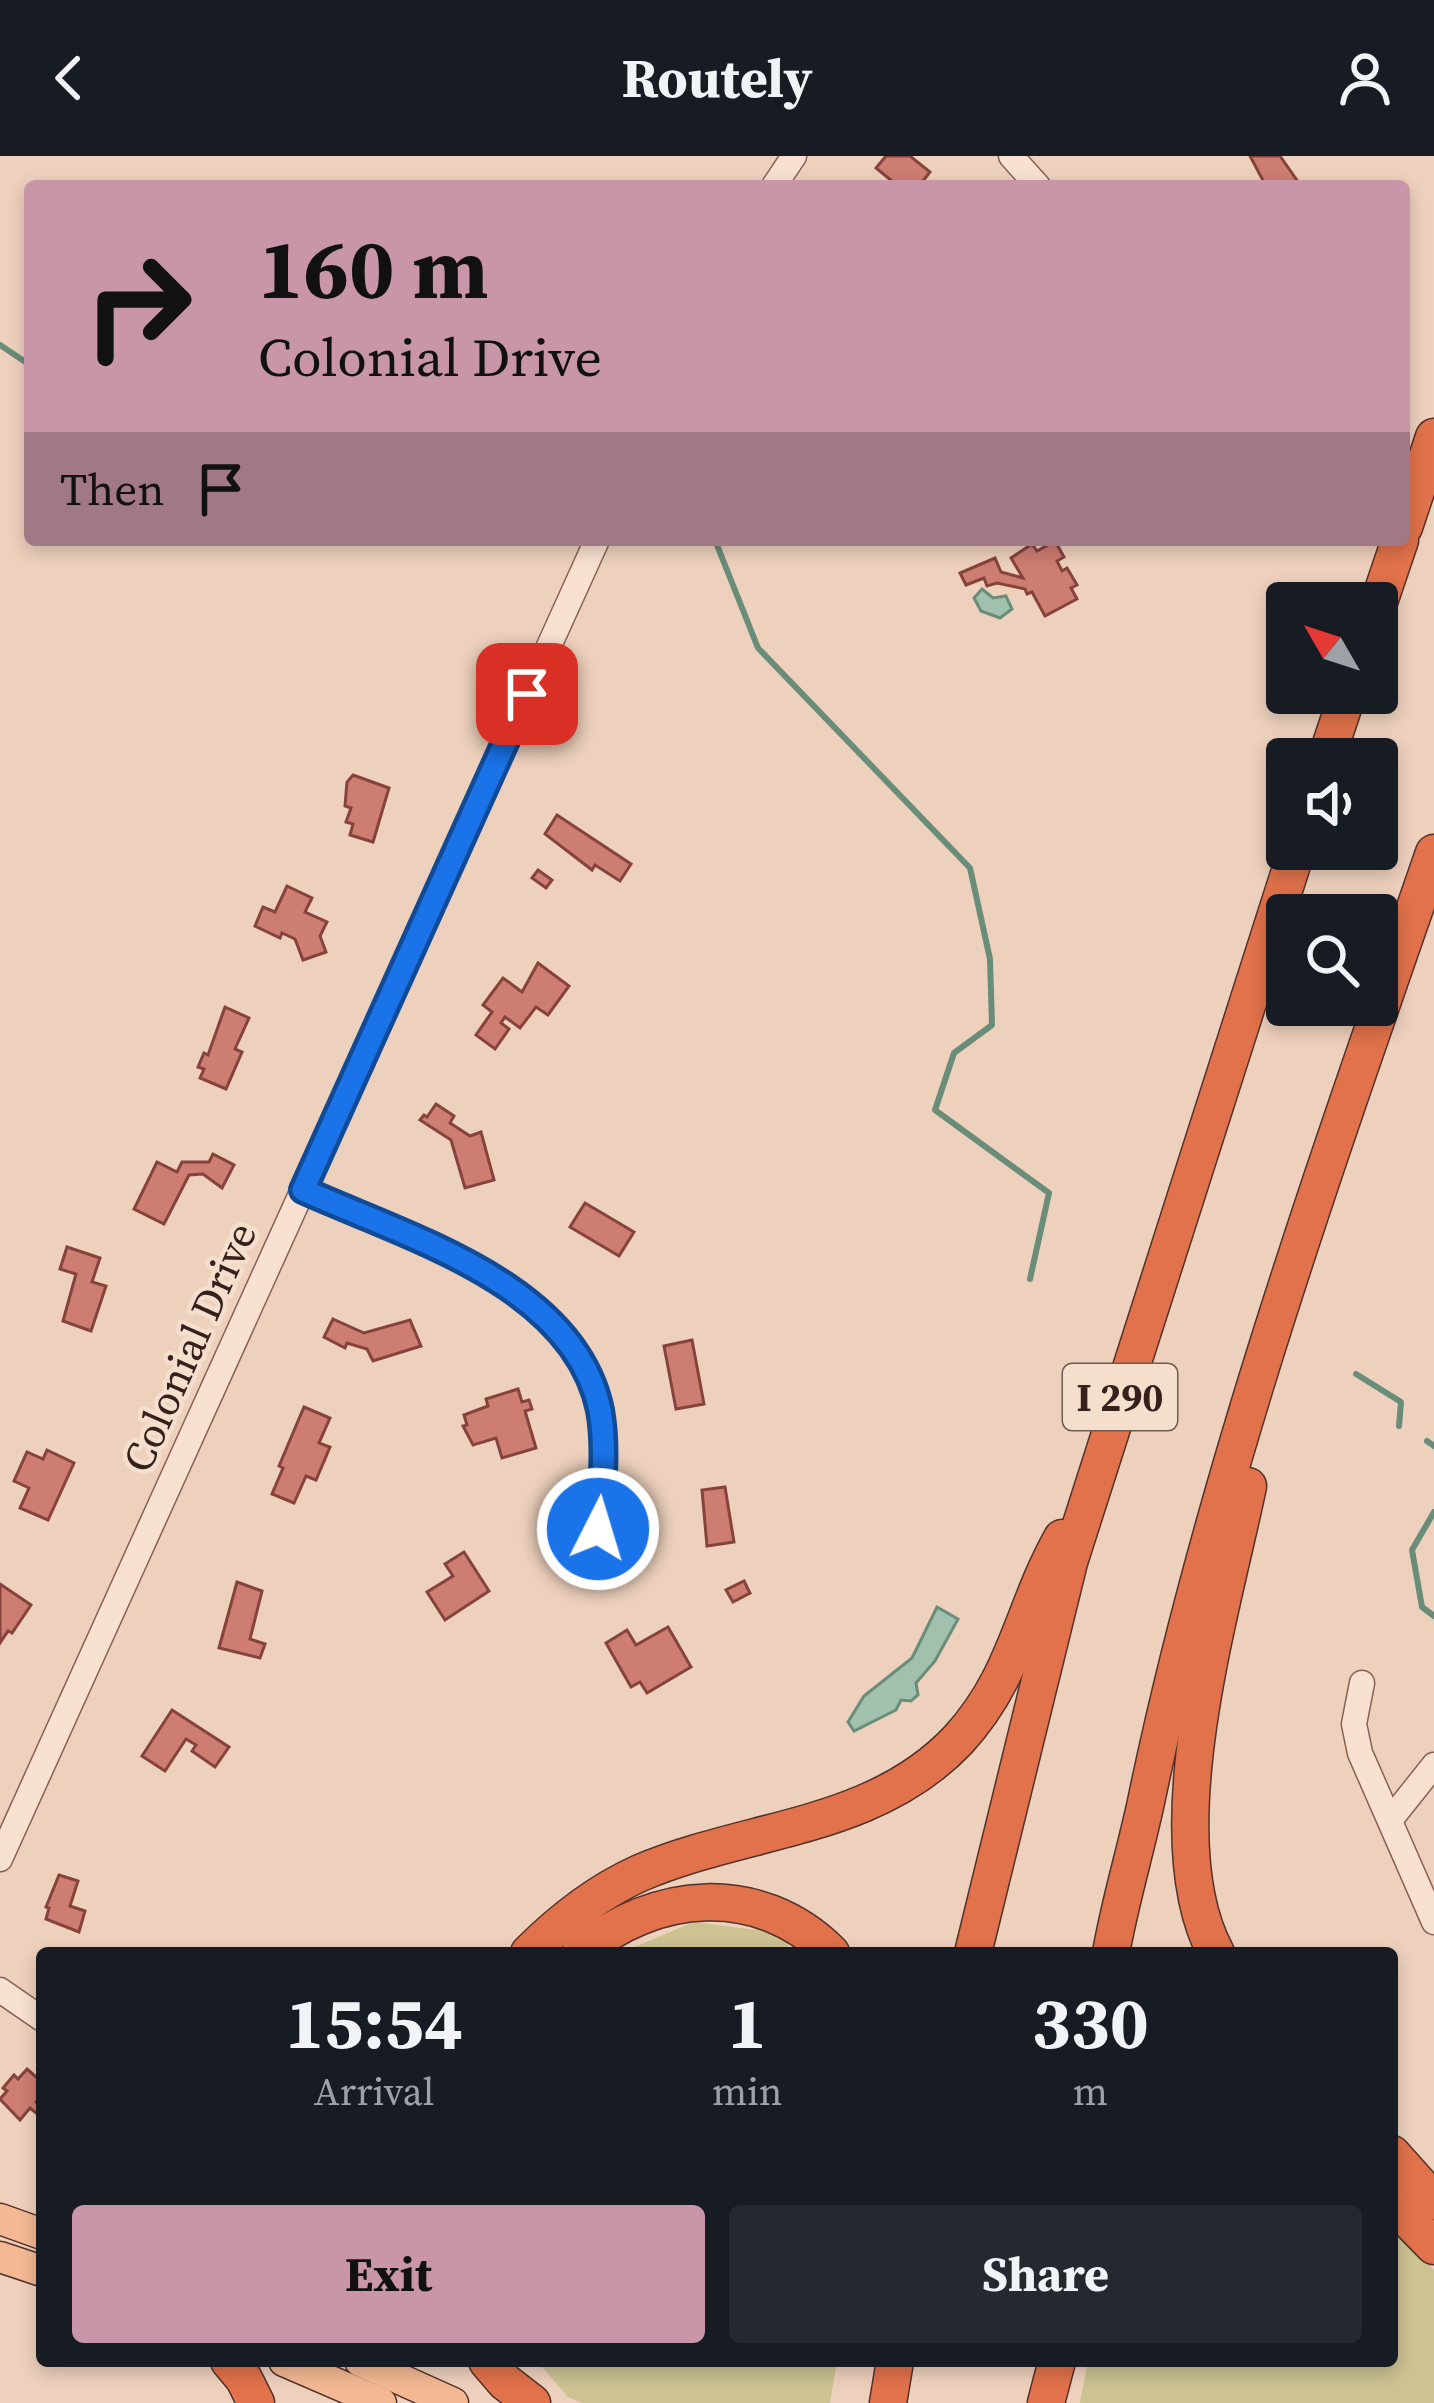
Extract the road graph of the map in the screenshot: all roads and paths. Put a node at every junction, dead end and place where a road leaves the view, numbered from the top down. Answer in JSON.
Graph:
{"nodes":[{"id":1,"x":1011,"y":156,"type":"edge"},
{"id":2,"x":1033,"y":180,"type":"edge"},
{"id":3,"x":1434,"y":437,"type":"edge"},
{"id":4,"x":1410,"y":509,"type":"edge"},
{"id":5,"x":594,"y":546,"type":"edge"},
{"id":6,"x":1398,"y":546,"type":"edge"},
{"id":7,"x":1386,"y":582,"type":"edge"},
{"id":8,"x":1434,"y":854,"type":"edge"},
{"id":9,"x":1290,"y":870,"type":"edge"},
{"id":10,"x":303,"y":1190,"type":"junction"},
{"id":11,"x":1286,"y":1296,"type":"junction"},
{"id":12,"x":1093,"y":1483,"type":"junction"},
{"id":13,"x":598,"y":1529,"type":"dead end"},
{"id":14,"x":1362,"y":1683,"type":"dead end"},
{"id":15,"x":1434,"y":1765,"type":"edge"},
{"id":16,"x":1391,"y":1819,"type":"junction"},
{"id":17,"x":0,"y":1858,"type":"edge"},
{"id":18,"x":1434,"y":1922,"type":"edge"},
{"id":19,"x":536,"y":1947,"type":"edge"},
{"id":20,"x":589,"y":1947,"type":"edge"},
{"id":21,"x":825,"y":1947,"type":"edge"},
{"id":22,"x":974,"y":1947,"type":"edge"},
{"id":23,"x":1112,"y":1947,"type":"edge"},
{"id":24,"x":1213,"y":1947,"type":"edge"},
{"id":25,"x":0,"y":1990,"type":"edge"},
{"id":26,"x":36,"y":2016,"type":"edge"},
{"id":27,"x":1398,"y":2161,"type":"edge"},
{"id":28,"x":1434,"y":2201,"type":"edge"},
{"id":29,"x":1398,"y":2209,"type":"edge"},
{"id":30,"x":0,"y":2219,"type":"edge"},
{"id":31,"x":36,"y":2232,"type":"edge"},
{"id":32,"x":1434,"y":2246,"type":"edge"},
{"id":33,"x":0,"y":2257,"type":"edge"},
{"id":34,"x":36,"y":2269,"type":"edge"},
{"id":35,"x":234,"y":2367,"type":"edge"},
{"id":36,"x":298,"y":2367,"type":"edge"},
{"id":37,"x":372,"y":2367,"type":"edge"},
{"id":38,"x":492,"y":2367,"type":"edge"},
{"id":39,"x":870,"y":2367,"type":"edge"},
{"id":40,"x":894,"y":2367,"type":"edge"},
{"id":41,"x":1031,"y":2367,"type":"edge"},
{"id":42,"x":1055,"y":2367,"type":"edge"},
{"id":43,"x":256,"y":2403,"type":"edge"},
{"id":44,"x":381,"y":2403,"type":"edge"},
{"id":45,"x":453,"y":2403,"type":"edge"},
{"id":46,"x":532,"y":2403,"type":"edge"},
{"id":47,"x":867,"y":2403,"type":"edge"},
{"id":48,"x":888,"y":2403,"type":"edge"},
{"id":49,"x":1025,"y":2403,"type":"edge"},
{"id":50,"x":1046,"y":2403,"type":"edge"}],
"edges":[{"from":1,"to":2,"type":"street"},
{"from":3,"to":4,"type":"highway"},
{"from":5,"to":10,"type":"street","name":"Colonial Drive"},
{"from":6,"to":7,"type":"highway"},
{"from":8,"to":11,"type":"highway","number":"I 290"},
{"from":9,"to":12,"type":"highway","number":"I 290"},
{"from":10,"to":13,"type":"street"},
{"from":10,"to":17,"type":"street","name":"Colonial Drive"},
{"from":11,"to":23,"type":"highway","number":"I 290"},
{"from":11,"to":24,"type":"highway"},
{"from":12,"to":19,"type":"highway"},
{"from":12,"to":22,"type":"highway","number":"I 290"},
{"from":14,"to":16,"type":"street"},
{"from":15,"to":16,"type":"street"},
{"from":16,"to":18,"type":"street"},
{"from":20,"to":21,"type":"highway"},
{"from":25,"to":26,"type":"street"},
{"from":27,"to":28,"type":"highway"},
{"from":29,"to":32,"type":"highway"},
{"from":30,"to":31,"type":"main road"},
{"from":33,"to":34,"type":"main road"},
{"from":35,"to":43,"type":"highway"},
{"from":36,"to":44,"type":"main road"},
{"from":37,"to":45,"type":"main road"},
{"from":38,"to":46,"type":"highway"},
{"from":39,"to":47,"type":"highway"},
{"from":40,"to":48,"type":"highway"},
{"from":41,"to":49,"type":"highway"},
{"from":42,"to":50,"type":"highway"}]}
